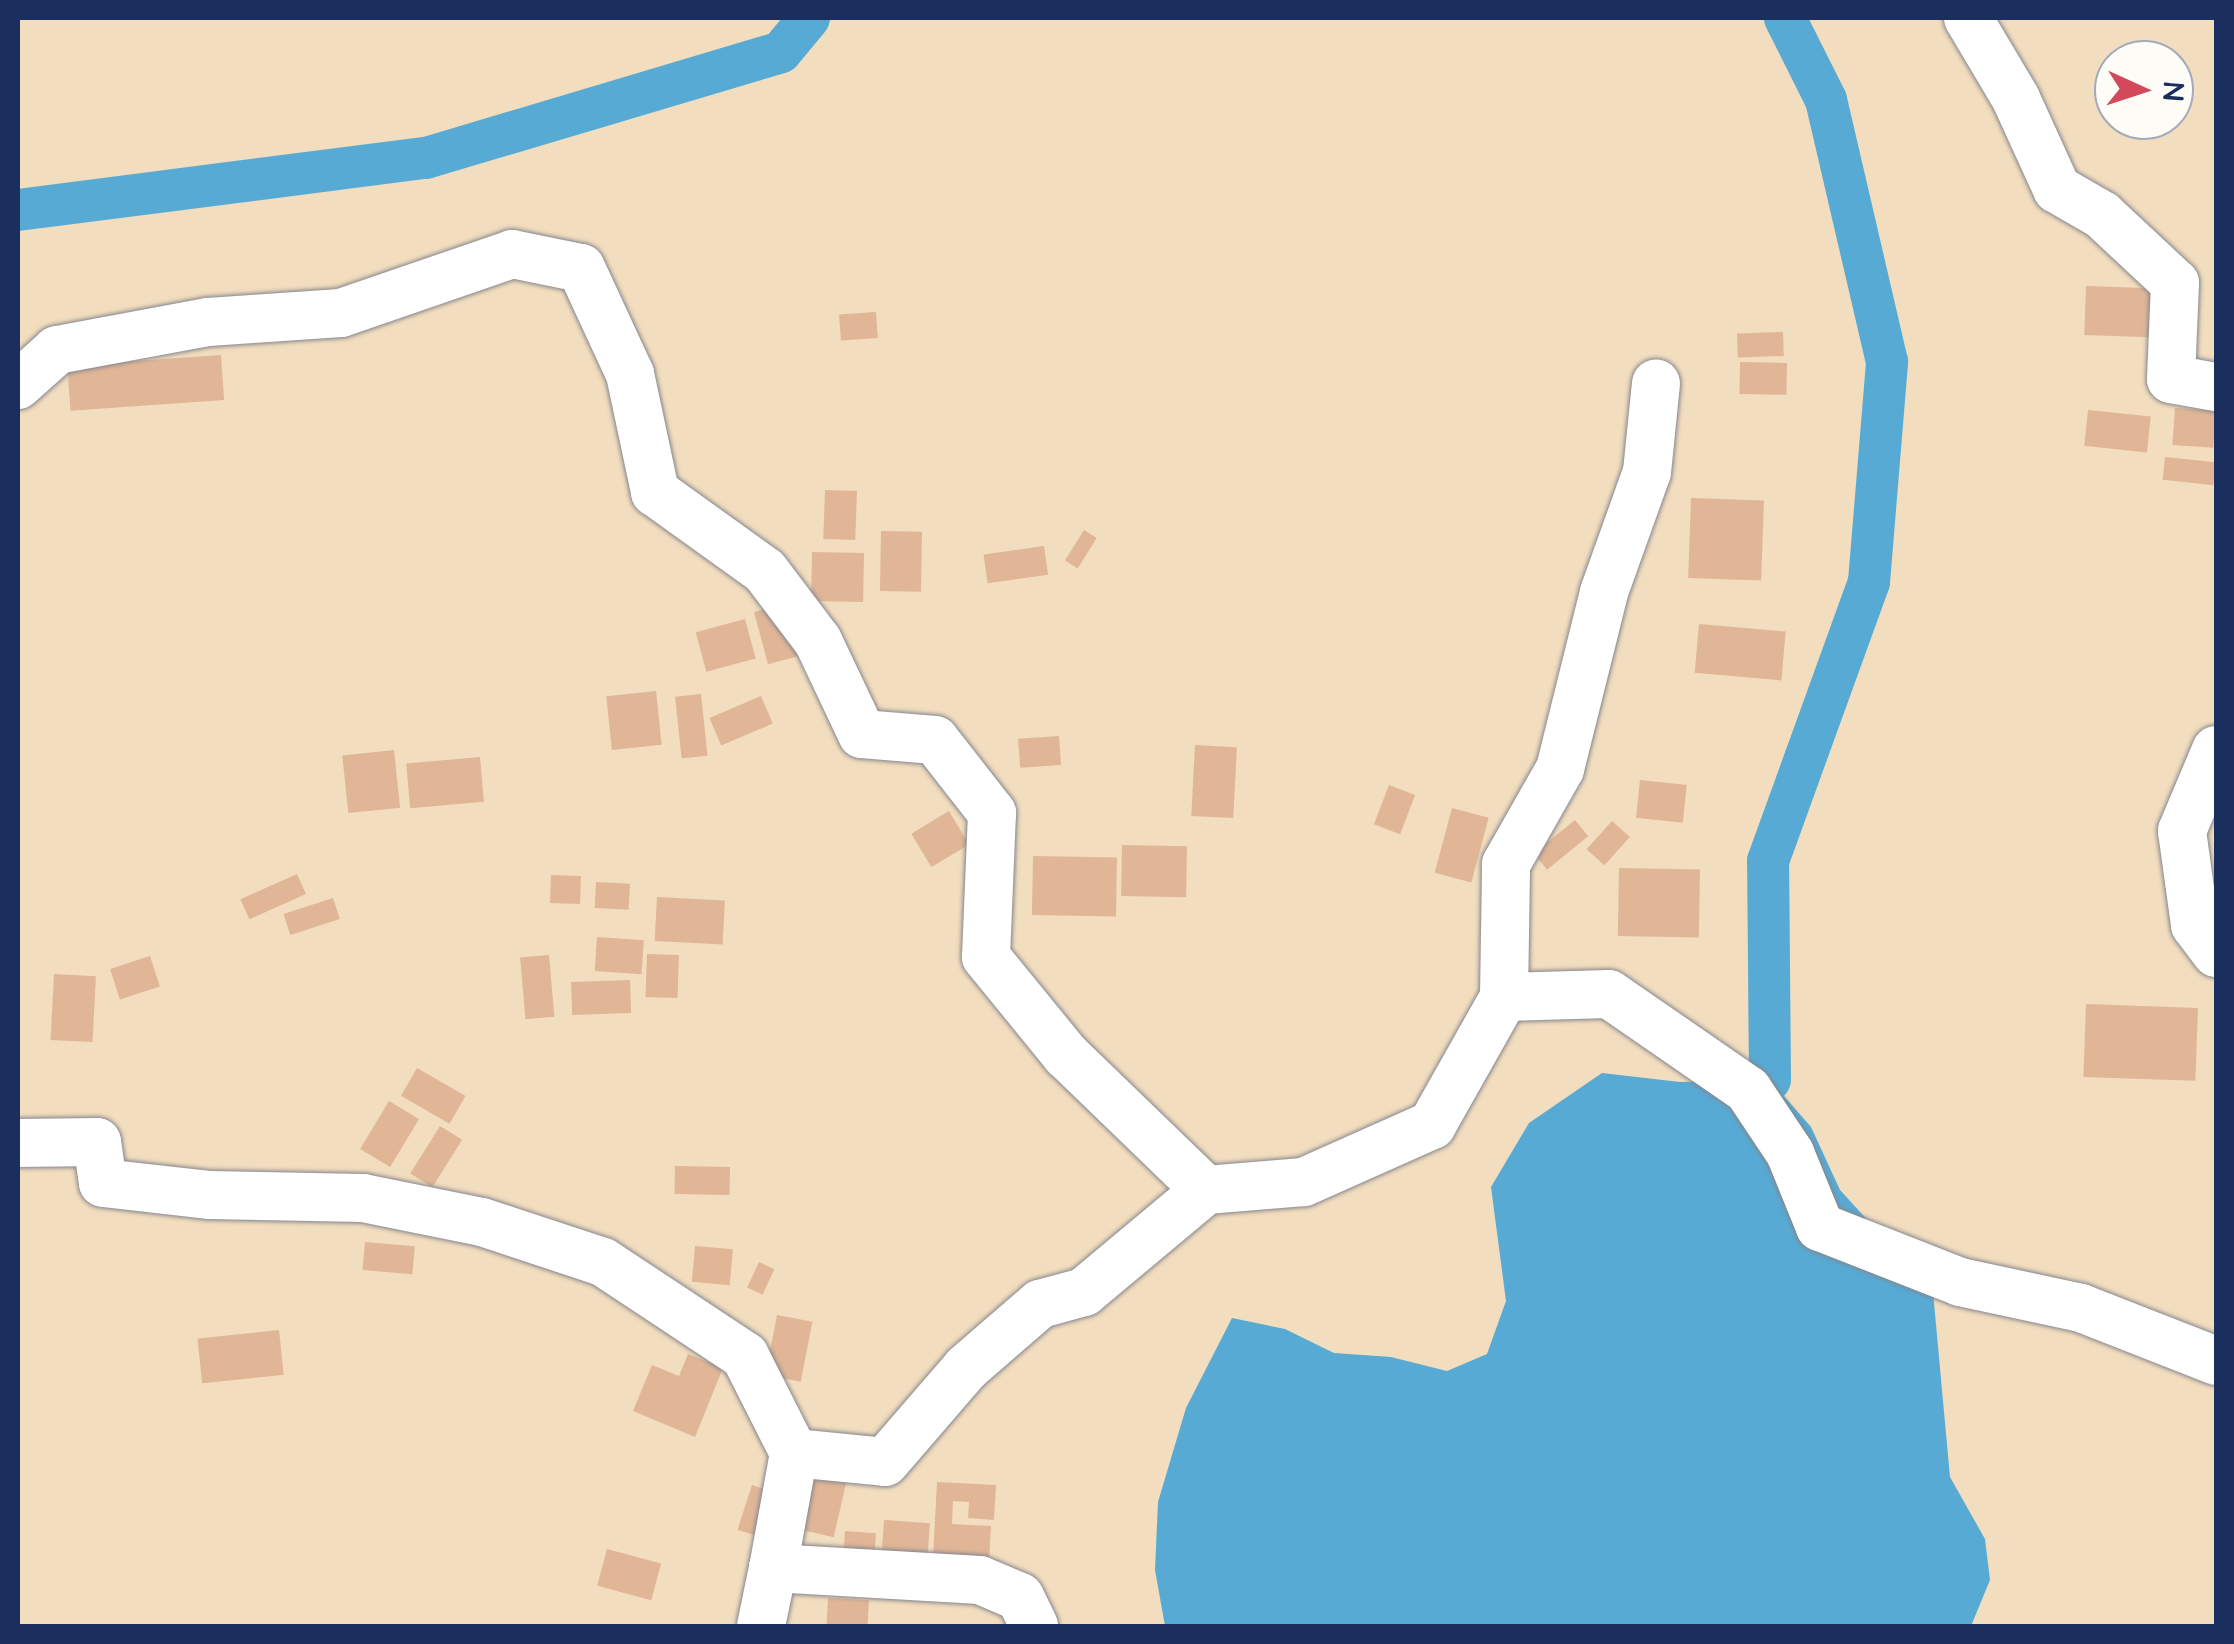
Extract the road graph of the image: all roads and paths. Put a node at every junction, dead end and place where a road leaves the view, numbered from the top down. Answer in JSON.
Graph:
{"nodes":[{"id":1,"x":1968,"y":18,"type":"edge"},
{"id":2,"x":1656,"y":383,"type":"dead end"},
{"id":3,"x":18,"y":385,"type":"edge"},
{"id":4,"x":2216,"y":387,"type":"edge"},
{"id":5,"x":2216,"y":750,"type":"edge"},
{"id":6,"x":2216,"y":953,"type":"edge"},
{"id":7,"x":1504,"y":997,"type":"junction"},
{"id":8,"x":18,"y":1144,"type":"edge"},
{"id":9,"x":1206,"y":1190,"type":"junction"},
{"id":10,"x":2216,"y":1361,"type":"edge"},
{"id":11,"x":794,"y":1453,"type":"junction"},
{"id":12,"x":773,"y":1568,"type":"junction"},
{"id":13,"x":762,"y":1626,"type":"edge"},
{"id":14,"x":1034,"y":1626,"type":"edge"}],
"edges":[{"from":1,"to":4,"type":"street"},
{"from":2,"to":7,"type":"street"},
{"from":3,"to":9,"type":"street"},
{"from":5,"to":6,"type":"street"},
{"from":7,"to":9,"type":"street"},
{"from":7,"to":10,"type":"street"},
{"from":8,"to":11,"type":"street"},
{"from":9,"to":11,"type":"street"},
{"from":11,"to":12,"type":"street"},
{"from":12,"to":13,"type":"street"},
{"from":12,"to":14,"type":"street"}]}
